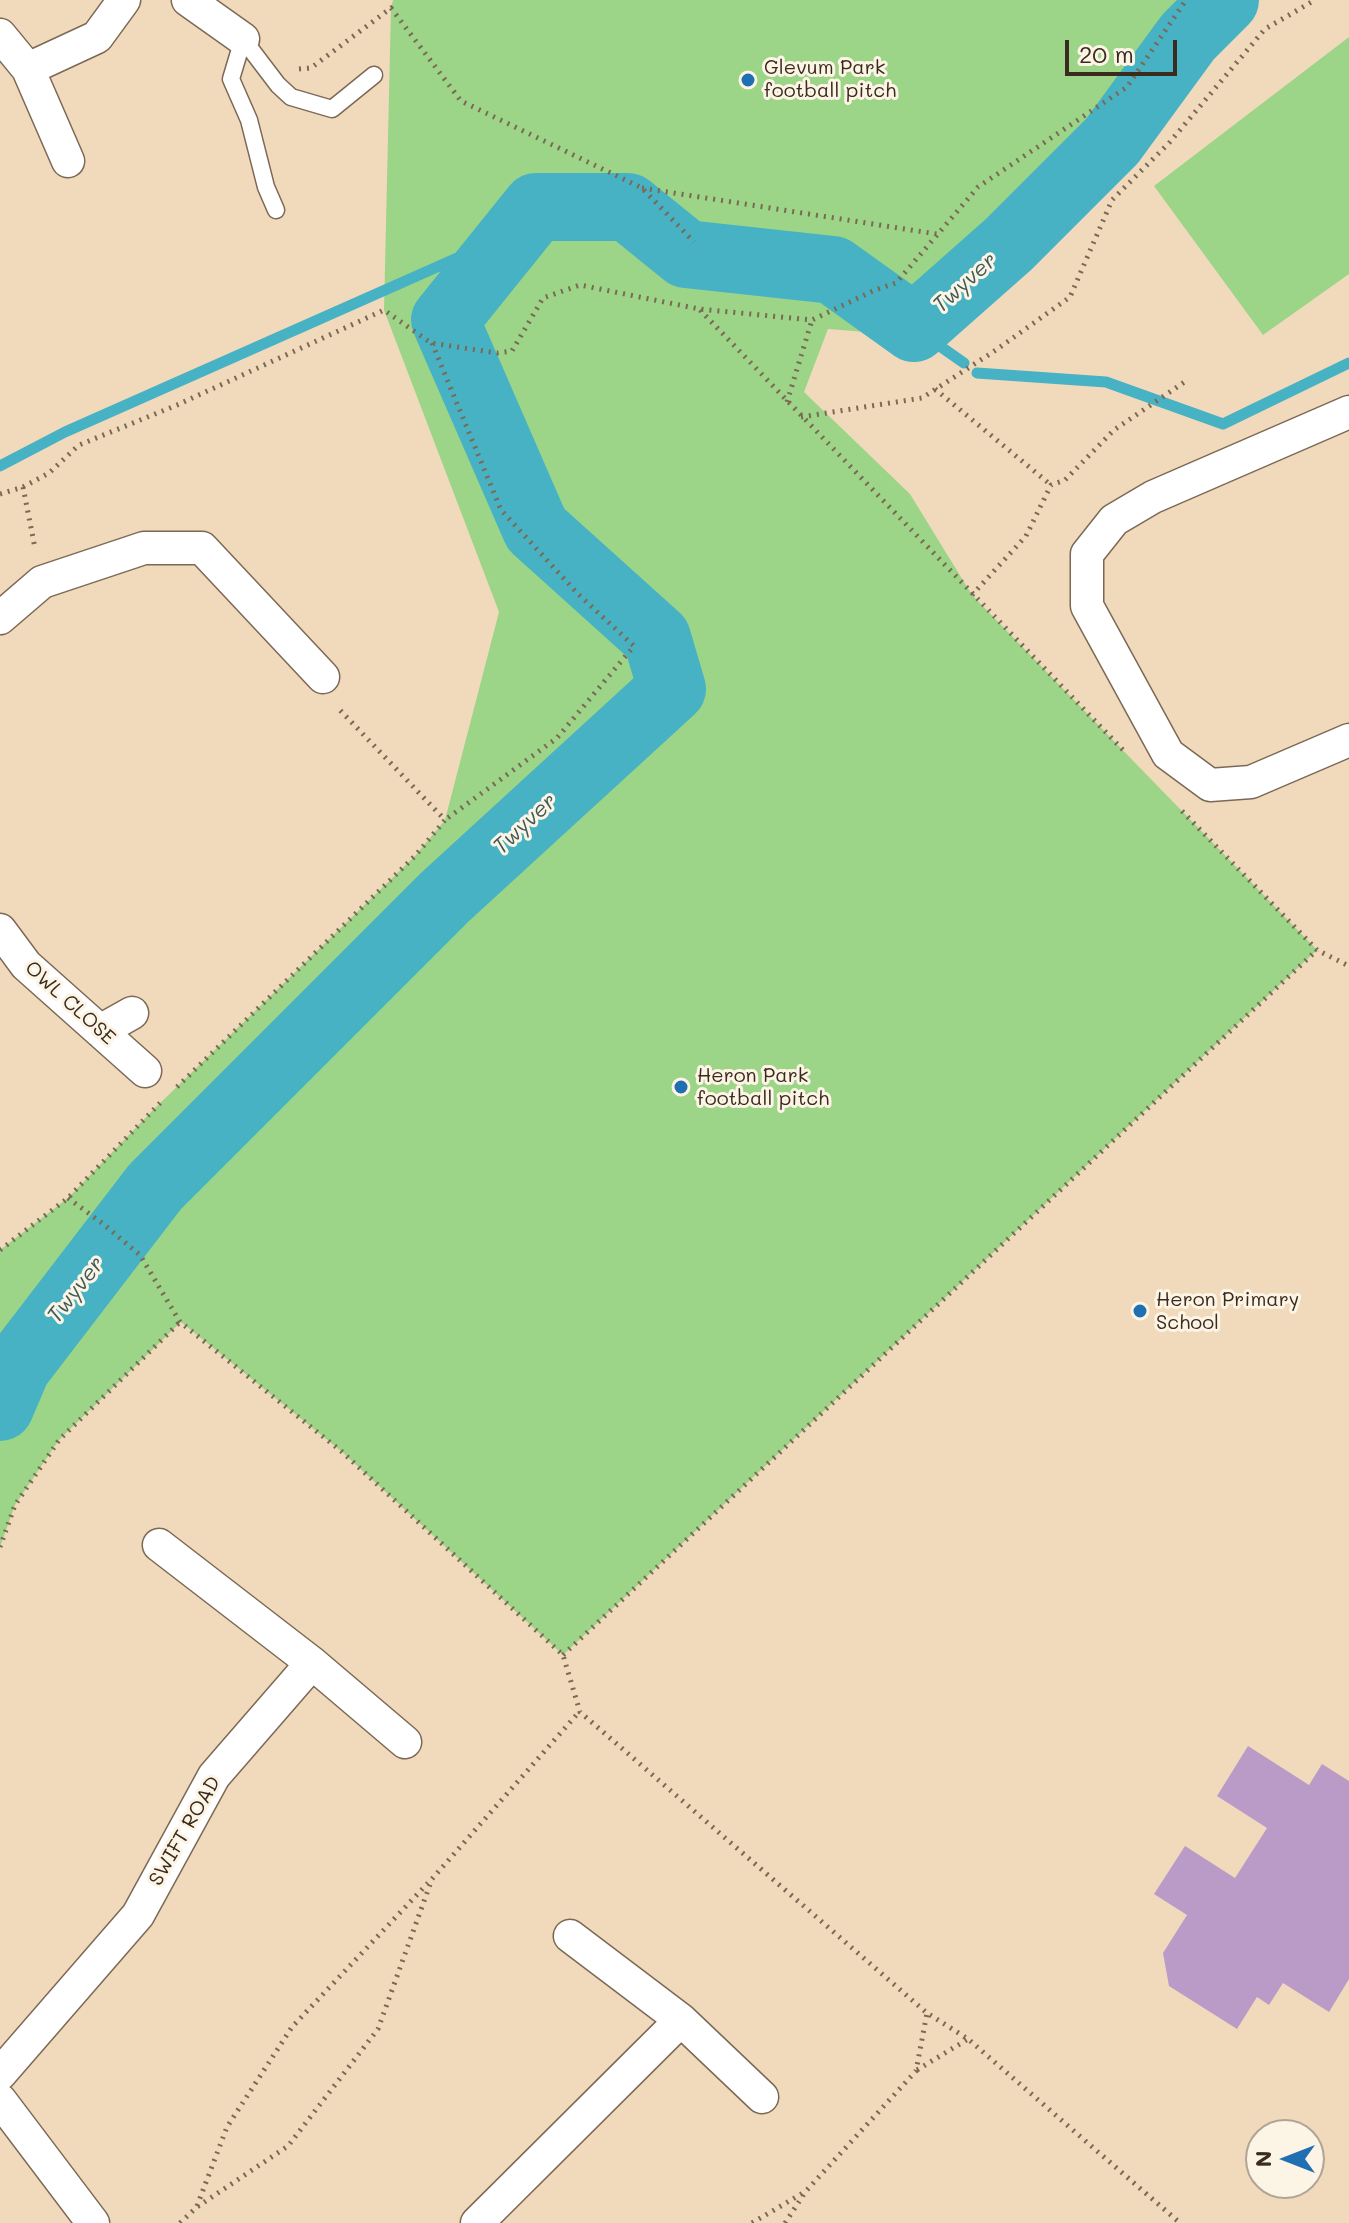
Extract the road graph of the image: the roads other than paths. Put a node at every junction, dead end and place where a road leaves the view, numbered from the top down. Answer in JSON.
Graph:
{"nodes":[{"id":1,"x":124,"y":0,"type":"edge"},
{"id":2,"x":188,"y":0,"type":"edge"},
{"id":3,"x":0,"y":35,"type":"edge"},
{"id":4,"x":243,"y":39,"type":"junction"},
{"id":5,"x":28,"y":69,"type":"junction"},
{"id":6,"x":374,"y":75,"type":"dead end"},
{"id":7,"x":68,"y":161,"type":"dead end"},
{"id":8,"x":276,"y":210,"type":"dead end"},
{"id":9,"x":1349,"y":412,"type":"edge"},
{"id":10,"x":0,"y":618,"type":"edge"},
{"id":11,"x":323,"y":677,"type":"road end"},
{"id":12,"x":1349,"y":740,"type":"edge"},
{"id":13,"x":0,"y":930,"type":"edge"},
{"id":14,"x":132,"y":1013,"type":"dead end"},
{"id":15,"x":100,"y":1031,"type":"junction"},
{"id":16,"x":145,"y":1071,"type":"dead end"},
{"id":17,"x":159,"y":1545,"type":"dead end"},
{"id":18,"x":312,"y":1663,"type":"junction"},
{"id":19,"x":405,"y":1742,"type":"dead end"},
{"id":20,"x":570,"y":1936,"type":"dead end"},
{"id":21,"x":681,"y":2020,"type":"junction"},
{"id":22,"x":0,"y":2074,"type":"edge"},
{"id":23,"x":762,"y":2097,"type":"dead end"},
{"id":24,"x":0,"y":2100,"type":"edge"},
{"id":25,"x":93,"y":2223,"type":"edge"},
{"id":26,"x":477,"y":2223,"type":"edge"}],
"edges":[{"from":1,"to":5,"type":"street"},
{"from":2,"to":4,"type":"street"},
{"from":3,"to":5,"type":"street"},
{"from":4,"to":6,"type":"lane"},
{"from":4,"to":8,"type":"lane"},
{"from":5,"to":7,"type":"street"},
{"from":9,"to":12,"type":"street"},
{"from":10,"to":11,"type":"street"},
{"from":13,"to":15,"type":"street","name":"OWL CLOSE"},
{"from":14,"to":15,"type":"street"},
{"from":15,"to":16,"type":"street","name":"OWL CLOSE"},
{"from":17,"to":18,"type":"street"},
{"from":18,"to":19,"type":"street"},
{"from":18,"to":22,"type":"street","name":"SWIFT ROAD"},
{"from":20,"to":21,"type":"street"},
{"from":21,"to":23,"type":"street"},
{"from":21,"to":26,"type":"street"},
{"from":24,"to":25,"type":"street"}]}
